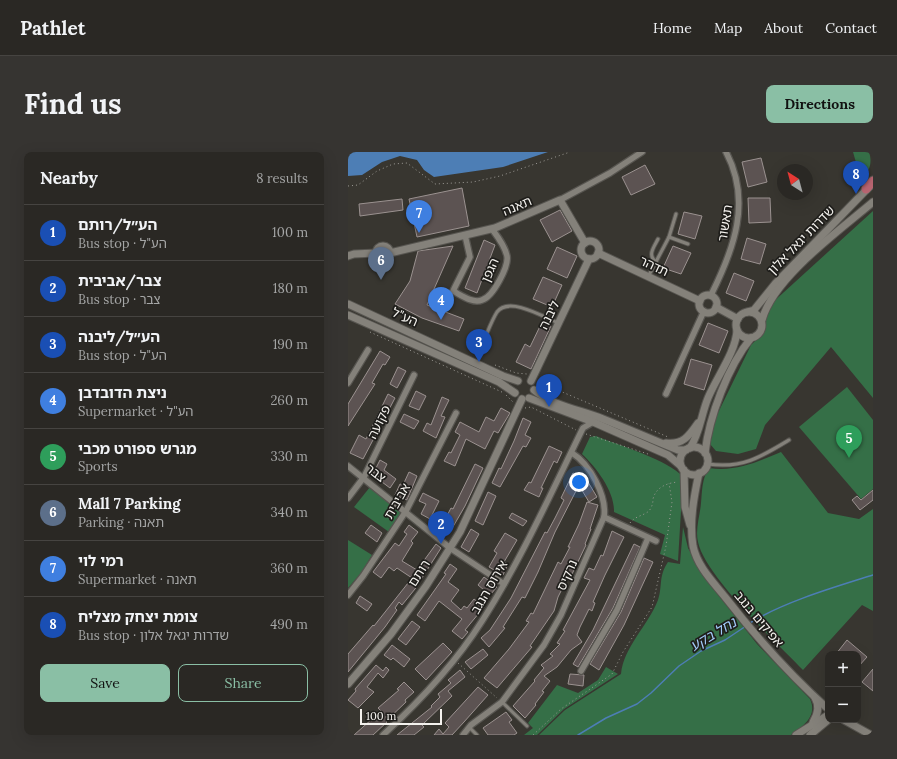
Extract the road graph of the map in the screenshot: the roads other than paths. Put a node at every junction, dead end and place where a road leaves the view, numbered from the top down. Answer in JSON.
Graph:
{"nodes":[{"id":1,"x":642,"y":152,"type":"edge"},
{"id":2,"x":726,"y":152,"type":"edge"},
{"id":3,"x":871,"y":184,"type":"edge"},
{"id":4,"x":560,"y":200,"type":"junction"},
{"id":5,"x":873,"y":202,"type":"edge"},
{"id":6,"x":676,"y":214,"type":"dead end"},
{"id":7,"x":492,"y":229,"type":"junction"},
{"id":8,"x":465,"y":235,"type":"junction"},
{"id":9,"x":669,"y":237,"type":"junction"},
{"id":10,"x":658,"y":239,"type":"dead end"},
{"id":11,"x":585,"y":243,"type":"junction"},
{"id":12,"x":688,"y":244,"type":"dead end"},
{"id":13,"x":598,"y":253,"type":"junction"},
{"id":14,"x":348,"y":256,"type":"edge"},
{"id":15,"x":589,"y":259,"type":"junction"},
{"id":16,"x":656,"y":262,"type":"junction"},
{"id":17,"x":648,"y":277,"type":"junction"},
{"id":18,"x":711,"y":295,"type":"junction"},
{"id":19,"x":700,"y":301,"type":"junction"},
{"id":20,"x":348,"y":304,"type":"edge"},
{"id":21,"x":716,"y":307,"type":"junction"},
{"id":22,"x":704,"y":311,"type":"junction"},
{"id":23,"x":747,"y":312,"type":"junction"},
{"id":24,"x":348,"y":315,"type":"edge"},
{"id":25,"x":738,"y":319,"type":"junction"},
{"id":26,"x":762,"y":320,"type":"junction"},
{"id":27,"x":558,"y":323,"type":"junction"},
{"id":28,"x":737,"y":330,"type":"junction"},
{"id":29,"x":751,"y":338,"type":"junction"},
{"id":30,"x":484,"y":340,"type":"dead end"},
{"id":31,"x":368,"y":350,"type":"dead end"},
{"id":32,"x":414,"y":374,"type":"dead end"},
{"id":33,"x":532,"y":378,"type":"junction"},
{"id":34,"x":349,"y":379,"type":"edge"},
{"id":35,"x":518,"y":381,"type":"junction"},
{"id":36,"x":534,"y":390,"type":"junction"},
{"id":37,"x":515,"y":393,"type":"junction"},
{"id":38,"x":666,"y":394,"type":"dead end"},
{"id":39,"x":526,"y":398,"type":"junction"},
{"id":40,"x":456,"y":413,"type":"dead end"},
{"id":41,"x":581,"y":417,"type":"junction"},
{"id":42,"x":701,"y":419,"type":"junction"},
{"id":43,"x":593,"y":422,"type":"junction"},
{"id":44,"x":583,"y":428,"type":"junction"},
{"id":45,"x":789,"y":440,"type":"dead end"},
{"id":46,"x":656,"y":442,"type":"junction"},
{"id":47,"x":688,"y":449,"type":"junction"},
{"id":48,"x":705,"y":452,"type":"junction"},
{"id":49,"x":572,"y":453,"type":"junction"},
{"id":50,"x":708,"y":464,"type":"junction"},
{"id":51,"x":348,"y":466,"type":"edge"},
{"id":52,"x":683,"y":468,"type":"junction"},
{"id":53,"x":699,"y":474,"type":"junction"},
{"id":54,"x":364,"y":477,"type":"junction"},
{"id":55,"x":348,"y":498,"type":"edge"},
{"id":56,"x":406,"y":511,"type":"junction"},
{"id":57,"x":604,"y":517,"type":"junction"},
{"id":58,"x":692,"y":531,"type":"junction"},
{"id":59,"x":648,"y":538,"type":"junction"},
{"id":60,"x":656,"y":541,"type":"dead end"},
{"id":61,"x":450,"y":548,"type":"junction"},
{"id":62,"x":504,"y":584,"type":"junction"},
{"id":63,"x":348,"y":595,"type":"edge"},
{"id":64,"x":581,"y":670,"type":"dead end"},
{"id":65,"x":348,"y":684,"type":"edge"},
{"id":66,"x":813,"y":696,"type":"junction"},
{"id":67,"x":502,"y":702,"type":"junction"},
{"id":68,"x":825,"y":706,"type":"edge"},
{"id":69,"x":825,"y":717,"type":"edge"},
{"id":70,"x":825,"y":722,"type":"edge"},
{"id":71,"x":848,"y":723,"type":"edge"},
{"id":72,"x":849,"y":723,"type":"edge"},
{"id":73,"x":812,"y":724,"type":"junction"},
{"id":74,"x":527,"y":726,"type":"road end"},
{"id":75,"x":469,"y":727,"type":"junction"},
{"id":76,"x":383,"y":735,"type":"edge"},
{"id":77,"x":463,"y":735,"type":"edge"},
{"id":78,"x":477,"y":735,"type":"edge"},
{"id":79,"x":796,"y":735,"type":"edge"},
{"id":80,"x":810,"y":735,"type":"edge"},
{"id":81,"x":864,"y":735,"type":"edge"},
{"id":82,"x":871,"y":735,"type":"edge"}],
"edges":[{"from":1,"to":4,"type":"street","name":"תאנה"},
{"from":2,"to":18,"type":"street","name":"תאשור"},
{"from":3,"to":23,"type":"street","name":"שדרות יגאל אלון"},
{"from":4,"to":7,"type":"street","name":"תאנה"},
{"from":4,"to":11,"type":"street"},
{"from":5,"to":26,"type":"street","name":"שדרות יגאל אלון"},
{"from":6,"to":9,"type":"lane"},
{"from":7,"to":8,"type":"street","name":"תאנה"},
{"from":7,"to":8,"type":"street","name":"הגפן"},
{"from":8,"to":14,"type":"street","name":"תאנה"},
{"from":9,"to":12,"type":"lane"},
{"from":9,"to":16,"type":"lane"},
{"from":10,"to":16,"type":"lane"},
{"from":11,"to":13,"type":"street"},
{"from":11,"to":15,"type":"street"},
{"from":13,"to":15,"type":"street"},
{"from":13,"to":17,"type":"street","name":"תדהר"},
{"from":15,"to":27,"type":"street","name":"ליבנה"},
{"from":16,"to":17,"type":"lane"},
{"from":17,"to":19,"type":"street","name":"תדהר"},
{"from":18,"to":19,"type":"street"},
{"from":18,"to":21,"type":"street"},
{"from":19,"to":22,"type":"street"},
{"from":20,"to":35,"type":"street","name":"הע\"ל"},
{"from":21,"to":22,"type":"street"},
{"from":21,"to":25,"type":"street"},
{"from":22,"to":38,"type":"street"},
{"from":23,"to":25,"type":"street"},
{"from":23,"to":26,"type":"street"},
{"from":24,"to":37,"type":"street","name":"הע\"ל"},
{"from":25,"to":28,"type":"street"},
{"from":26,"to":29,"type":"street"},
{"from":27,"to":30,"type":"lane"},
{"from":27,"to":33,"type":"street","name":"ליבנה"},
{"from":28,"to":29,"type":"street"},
{"from":28,"to":42,"type":"street"},
{"from":29,"to":48,"type":"street"},
{"from":31,"to":34,"type":"street"},
{"from":32,"to":54,"type":"street","name":"פקועה"},
{"from":33,"to":35,"type":"street"},
{"from":33,"to":36,"type":"street"},
{"from":35,"to":37,"type":"street"},
{"from":36,"to":39,"type":"street"},
{"from":36,"to":46,"type":"street"},
{"from":37,"to":39,"type":"street"},
{"from":39,"to":41,"type":"street"},
{"from":39,"to":61,"type":"street","name":"רותם"},
{"from":40,"to":56,"type":"street","name":"אביבית"},
{"from":41,"to":43,"type":"street"},
{"from":41,"to":44,"type":"street"},
{"from":42,"to":46,"type":"street"},
{"from":42,"to":47,"type":"street"},
{"from":43,"to":44,"type":"street"},
{"from":43,"to":52,"type":"street"},
{"from":44,"to":49,"type":"street","name":"אירוס הנגב"},
{"from":45,"to":50,"type":"lane"},
{"from":46,"to":47,"type":"street"},
{"from":47,"to":48,"type":"street"},
{"from":47,"to":52,"type":"street"},
{"from":48,"to":50,"type":"street"},
{"from":49,"to":57,"type":"street","name":"נרקיס"},
{"from":49,"to":62,"type":"street","name":"אירוס הנגב"},
{"from":50,"to":53,"type":"street"},
{"from":51,"to":54,"type":"street","name":"צבר"},
{"from":52,"to":53,"type":"street"},
{"from":52,"to":58,"type":"street","name":"אפיקים בנגב"},
{"from":53,"to":58,"type":"street","name":"אפיקים בנגב"},
{"from":54,"to":55,"type":"street","name":"פקועה"},
{"from":54,"to":56,"type":"street","name":"צבר"},
{"from":56,"to":61,"type":"street","name":"צבר"},
{"from":56,"to":63,"type":"street","name":"אביבית"},
{"from":57,"to":59,"type":"street"},
{"from":57,"to":67,"type":"street","name":"נרקיס"},
{"from":58,"to":66,"type":"street","name":"אפיקים בנגב"},
{"from":59,"to":60,"type":"street"},
{"from":59,"to":64,"type":"street"},
{"from":61,"to":62,"type":"street","name":"צבר"},
{"from":61,"to":65,"type":"street","name":"רותם"},
{"from":62,"to":76,"type":"street","name":"אירוס הנגב"},
{"from":66,"to":68,"type":"street","name":"אפיקים בנגב"},
{"from":66,"to":73,"type":"street"},
{"from":67,"to":74,"type":"lane"},
{"from":67,"to":75,"type":"street","name":"נרקיס"},
{"from":69,"to":73,"type":"street"},
{"from":70,"to":80,"type":"street"},
{"from":71,"to":81,"type":"street"},
{"from":72,"to":82,"type":"street"},
{"from":73,"to":79,"type":"street"},
{"from":75,"to":77,"type":"street","name":"נרקיס"},
{"from":75,"to":78,"type":"lane"}]}
